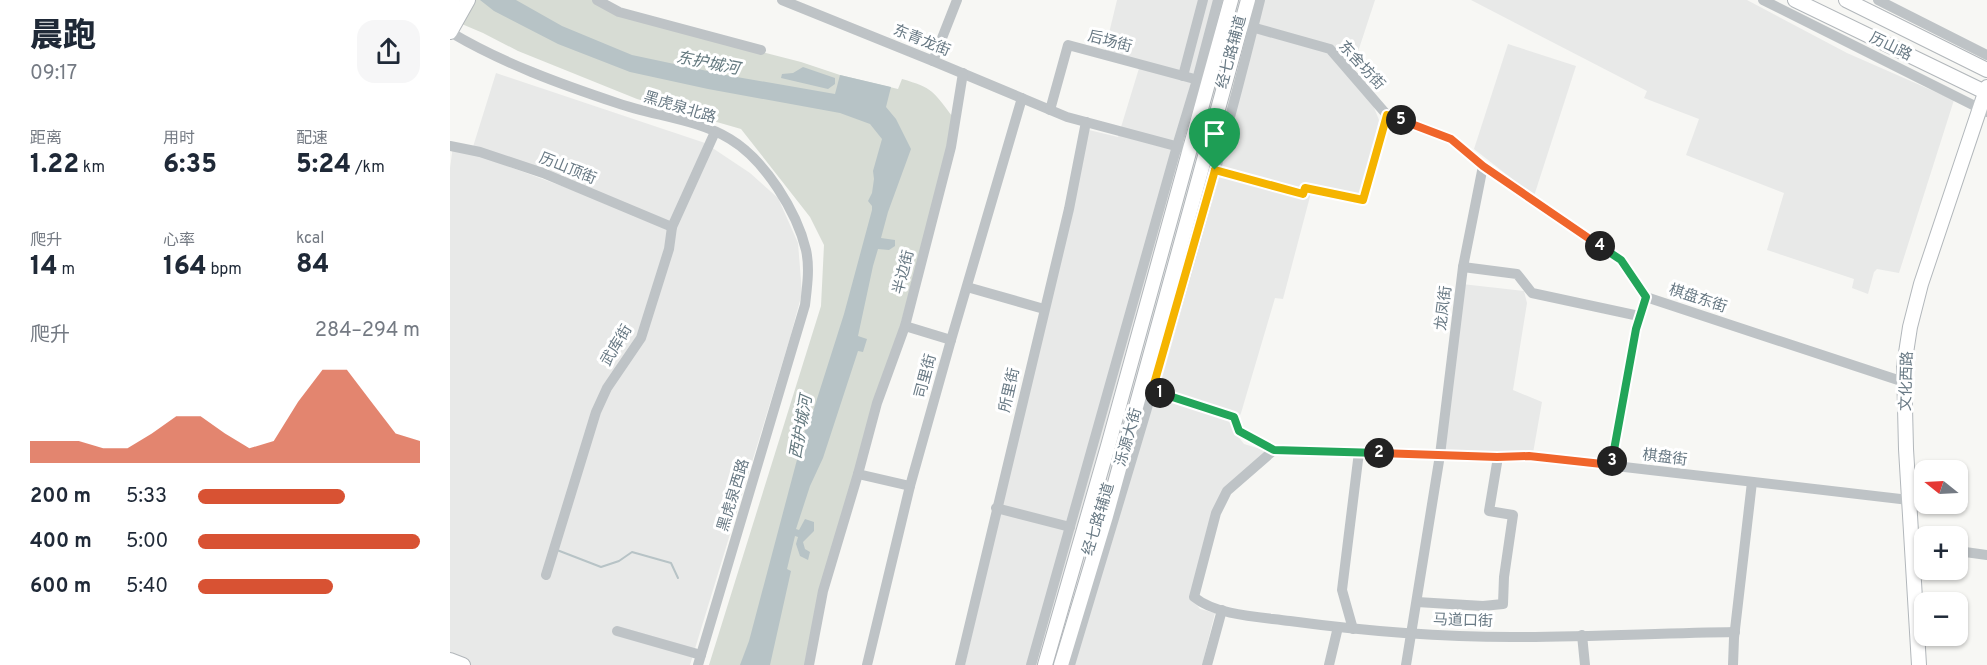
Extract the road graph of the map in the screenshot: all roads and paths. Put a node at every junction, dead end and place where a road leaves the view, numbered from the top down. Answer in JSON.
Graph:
{"nodes":[{"id":1,"x":597,"y":0,"type":"edge"},
{"id":2,"x":782,"y":0,"type":"edge"},
{"id":3,"x":957,"y":0,"type":"edge"},
{"id":4,"x":1203,"y":0,"type":"edge"},
{"id":5,"x":1218,"y":0,"type":"edge"},
{"id":6,"x":1231,"y":0,"type":"edge"},
{"id":7,"x":1248,"y":0,"type":"edge"},
{"id":8,"x":1260,"y":0,"type":"edge"},
{"id":9,"x":1763,"y":0,"type":"edge"},
{"id":10,"x":1796,"y":0,"type":"edge"},
{"id":11,"x":1846,"y":0,"type":"edge"},
{"id":12,"x":1878,"y":0,"type":"edge"},
{"id":13,"x":463,"y":1,"type":"edge"},
{"id":14,"x":1248,"y":26,"type":"junction"},
{"id":15,"x":450,"y":31,"type":"edge"},
{"id":16,"x":762,"y":50,"type":"dead end"},
{"id":17,"x":1987,"y":55,"type":"edge"},
{"id":18,"x":933,"y":61,"type":"junction"},
{"id":19,"x":1987,"y":70,"type":"edge"},
{"id":20,"x":963,"y":74,"type":"junction"},
{"id":21,"x":1183,"y":75,"type":"junction"},
{"id":22,"x":1203,"y":81,"type":"junction"},
{"id":23,"x":1986,"y":90,"type":"edge"},
{"id":24,"x":1022,"y":98,"type":"junction"},
{"id":25,"x":1050,"y":110,"type":"junction"},
{"id":26,"x":1983,"y":110,"type":"edge"},
{"id":27,"x":1387,"y":115,"type":"junction"},
{"id":28,"x":1086,"y":122,"type":"junction"},
{"id":29,"x":715,"y":132,"type":"junction"},
{"id":30,"x":450,"y":146,"type":"edge"},
{"id":31,"x":1176,"y":146,"type":"junction"},
{"id":32,"x":1191,"y":150,"type":"junction"},
{"id":33,"x":1483,"y":166,"type":"junction"},
{"id":34,"x":1215,"y":170,"type":"junction"},
{"id":35,"x":672,"y":227,"type":"junction"},
{"id":36,"x":1463,"y":267,"type":"junction"},
{"id":37,"x":967,"y":287,"type":"junction"},
{"id":38,"x":1646,"y":297,"type":"junction"},
{"id":39,"x":1044,"y":309,"type":"junction"},
{"id":40,"x":1639,"y":316,"type":"junction"},
{"id":41,"x":905,"y":326,"type":"junction"},
{"id":42,"x":797,"y":334,"type":"joint"},
{"id":43,"x":951,"y":340,"type":"junction"},
{"id":44,"x":1904,"y":382,"type":"junction"},
{"id":45,"x":1152,"y":391,"type":"junction"},
{"id":46,"x":1274,"y":450,"type":"junction"},
{"id":47,"x":1359,"y":452,"type":"junction"},
{"id":48,"x":1440,"y":454,"type":"junction"},
{"id":49,"x":1497,"y":457,"type":"junction"},
{"id":50,"x":1611,"y":465,"type":"junction"},
{"id":51,"x":858,"y":474,"type":"junction"},
{"id":52,"x":1752,"y":482,"type":"junction"},
{"id":53,"x":910,"y":486,"type":"junction"},
{"id":54,"x":1909,"y":500,"type":"junction"},
{"id":55,"x":996,"y":508,"type":"junction"},
{"id":56,"x":1070,"y":526,"type":"junction"},
{"id":57,"x":1914,"y":526,"type":"edge"},
{"id":58,"x":1968,"y":552,"type":"edge"},
{"id":59,"x":1987,"y":555,"type":"edge"},
{"id":60,"x":546,"y":575,"type":"dead end"},
{"id":61,"x":1918,"y":580,"type":"edge"},
{"id":62,"x":1417,"y":602,"type":"junction"},
{"id":63,"x":1222,"y":610,"type":"junction"},
{"id":64,"x":1338,"y":627,"type":"junction"},
{"id":65,"x":1353,"y":629,"type":"junction"},
{"id":66,"x":617,"y":631,"type":"dead end"},
{"id":67,"x":1735,"y":632,"type":"junction"},
{"id":68,"x":1411,"y":634,"type":"junction"},
{"id":69,"x":1582,"y":635,"type":"junction"},
{"id":70,"x":450,"y":660,"type":"edge"},
{"id":71,"x":700,"y":660,"type":"edge"},
{"id":72,"x":463,"y":665,"type":"edge"},
{"id":73,"x":809,"y":665,"type":"edge"},
{"id":74,"x":867,"y":665,"type":"edge"},
{"id":75,"x":960,"y":665,"type":"edge"},
{"id":76,"x":1031,"y":665,"type":"edge"},
{"id":77,"x":1045,"y":665,"type":"edge"},
{"id":78,"x":1060,"y":665,"type":"edge"},
{"id":79,"x":1070,"y":665,"type":"edge"},
{"id":80,"x":1207,"y":665,"type":"edge"},
{"id":81,"x":1329,"y":665,"type":"edge"},
{"id":82,"x":1406,"y":665,"type":"edge"},
{"id":83,"x":1585,"y":665,"type":"edge"},
{"id":84,"x":1733,"y":665,"type":"edge"},
{"id":85,"x":1919,"y":665,"type":"edge"}],
"edges":[{"from":1,"to":16,"type":"street"},
{"from":2,"to":18,"type":"street","name":"东青龙街"},
{"from":3,"to":18,"type":"street"},
{"from":4,"to":21,"type":"street"},
{"from":5,"to":22,"type":"street","name":"经七路辅道"},
{"from":6,"to":22,"type":"main road","name":"泺源大街"},
{"from":7,"to":14,"type":"main road","name":"泺源大街"},
{"from":8,"to":14,"type":"street","name":"经七路辅道"},
{"from":9,"to":26,"type":"street"},
{"from":10,"to":23,"type":"main road","name":"历山路"},
{"from":11,"to":19,"type":"main road","name":"历山路"},
{"from":12,"to":17,"type":"street"},
{"from":13,"to":15,"type":"main road"},
{"from":14,"to":27,"type":"street","name":"东舍坊街"},
{"from":14,"to":34,"type":"street","name":"经七路辅道"},
{"from":14,"to":78,"type":"main road","name":"泺源大街"},
{"from":15,"to":29,"type":"street","name":"黑虎泉北路"},
{"from":18,"to":20,"type":"street","name":"东青龙街"},
{"from":20,"to":24,"type":"street","name":"东青龙街"},
{"from":20,"to":41,"type":"street","name":"半边街"},
{"from":21,"to":22,"type":"street","name":"后场街"},
{"from":21,"to":25,"type":"street","name":"后场街"},
{"from":22,"to":31,"type":"street","name":"经七路辅道"},
{"from":22,"to":32,"type":"main road","name":"泺源大街"},
{"from":23,"to":26,"type":"main road","name":"文化西路"},
{"from":24,"to":25,"type":"street","name":"东青龙街"},
{"from":24,"to":37,"type":"street","name":"司里街"},
{"from":25,"to":28,"type":"street","name":"东青龙街"},
{"from":26,"to":44,"type":"main road","name":"文化西路"},
{"from":27,"to":33,"type":"street","name":"东舍坊街"},
{"from":27,"to":34,"type":"street"},
{"from":28,"to":31,"type":"street","name":"东青龙街"},
{"from":28,"to":39,"type":"street","name":"所里街"},
{"from":29,"to":35,"type":"street","name":"武库街"},
{"from":29,"to":42,"type":"street","name":"黑虎泉北路"},
{"from":30,"to":35,"type":"street","name":"历山顶街"},
{"from":31,"to":32,"type":"street","name":"东青龙街"},
{"from":31,"to":56,"type":"street","name":"经七路辅道"},
{"from":32,"to":77,"type":"main road","name":"泺源大街"},
{"from":33,"to":36,"type":"street","name":"龙凤街"},
{"from":33,"to":38,"type":"street","name":"东舍坊街"},
{"from":34,"to":45,"type":"street","name":"经七路辅道"},
{"from":35,"to":60,"type":"street","name":"武库街"},
{"from":36,"to":40,"type":"street"},
{"from":36,"to":48,"type":"street","name":"龙凤街"},
{"from":37,"to":39,"type":"street"},
{"from":37,"to":43,"type":"street","name":"司里街"},
{"from":38,"to":40,"type":"street","name":"棋盘东街"},
{"from":38,"to":44,"type":"street","name":"棋盘东街"},
{"from":39,"to":55,"type":"street","name":"所里街"},
{"from":40,"to":50,"type":"street","name":"棋盘东街"},
{"from":41,"to":43,"type":"street"},
{"from":41,"to":51,"type":"street","name":"半边街"},
{"from":42,"to":71,"type":"street","name":"黑虎泉西路"},
{"from":43,"to":53,"type":"street","name":"司里街"},
{"from":44,"to":54,"type":"main road","name":"文化西路"},
{"from":45,"to":46,"type":"street"},
{"from":45,"to":79,"type":"street","name":"经七路辅道"},
{"from":46,"to":47,"type":"street","name":"棋盘街"},
{"from":46,"to":63,"type":"street","name":"马道口街"},
{"from":47,"to":48,"type":"street","name":"棋盘街"},
{"from":47,"to":65,"type":"street"},
{"from":48,"to":49,"type":"street","name":"棋盘街"},
{"from":48,"to":62,"type":"street","name":"龙凤街"},
{"from":49,"to":50,"type":"street","name":"棋盘街"},
{"from":49,"to":62,"type":"street","name":"马道口街"},
{"from":50,"to":52,"type":"street","name":"棋盘街"},
{"from":51,"to":53,"type":"street"},
{"from":51,"to":73,"type":"street","name":"半边街"},
{"from":52,"to":54,"type":"street","name":"棋盘街"},
{"from":52,"to":67,"type":"street"},
{"from":53,"to":74,"type":"street","name":"司里街"},
{"from":54,"to":57,"type":"main road","name":"文化西路"},
{"from":55,"to":56,"type":"street"},
{"from":55,"to":75,"type":"street","name":"所里街"},
{"from":56,"to":76,"type":"street","name":"经七路辅道"},
{"from":58,"to":59,"type":"street"},
{"from":61,"to":85,"type":"main road","name":"文化西路"},
{"from":62,"to":68,"type":"street","name":"龙凤街"},
{"from":63,"to":64,"type":"street","name":"马道口街"},
{"from":63,"to":80,"type":"street"},
{"from":64,"to":65,"type":"street","name":"马道口街"},
{"from":64,"to":81,"type":"street"},
{"from":65,"to":68,"type":"street","name":"马道口街"},
{"from":66,"to":71,"type":"street"},
{"from":67,"to":69,"type":"street","name":"马道口街"},
{"from":67,"to":84,"type":"street"},
{"from":68,"to":69,"type":"street","name":"马道口街"},
{"from":68,"to":82,"type":"street","name":"龙凤街"},
{"from":69,"to":83,"type":"street"},
{"from":70,"to":72,"type":"main road"}]}
